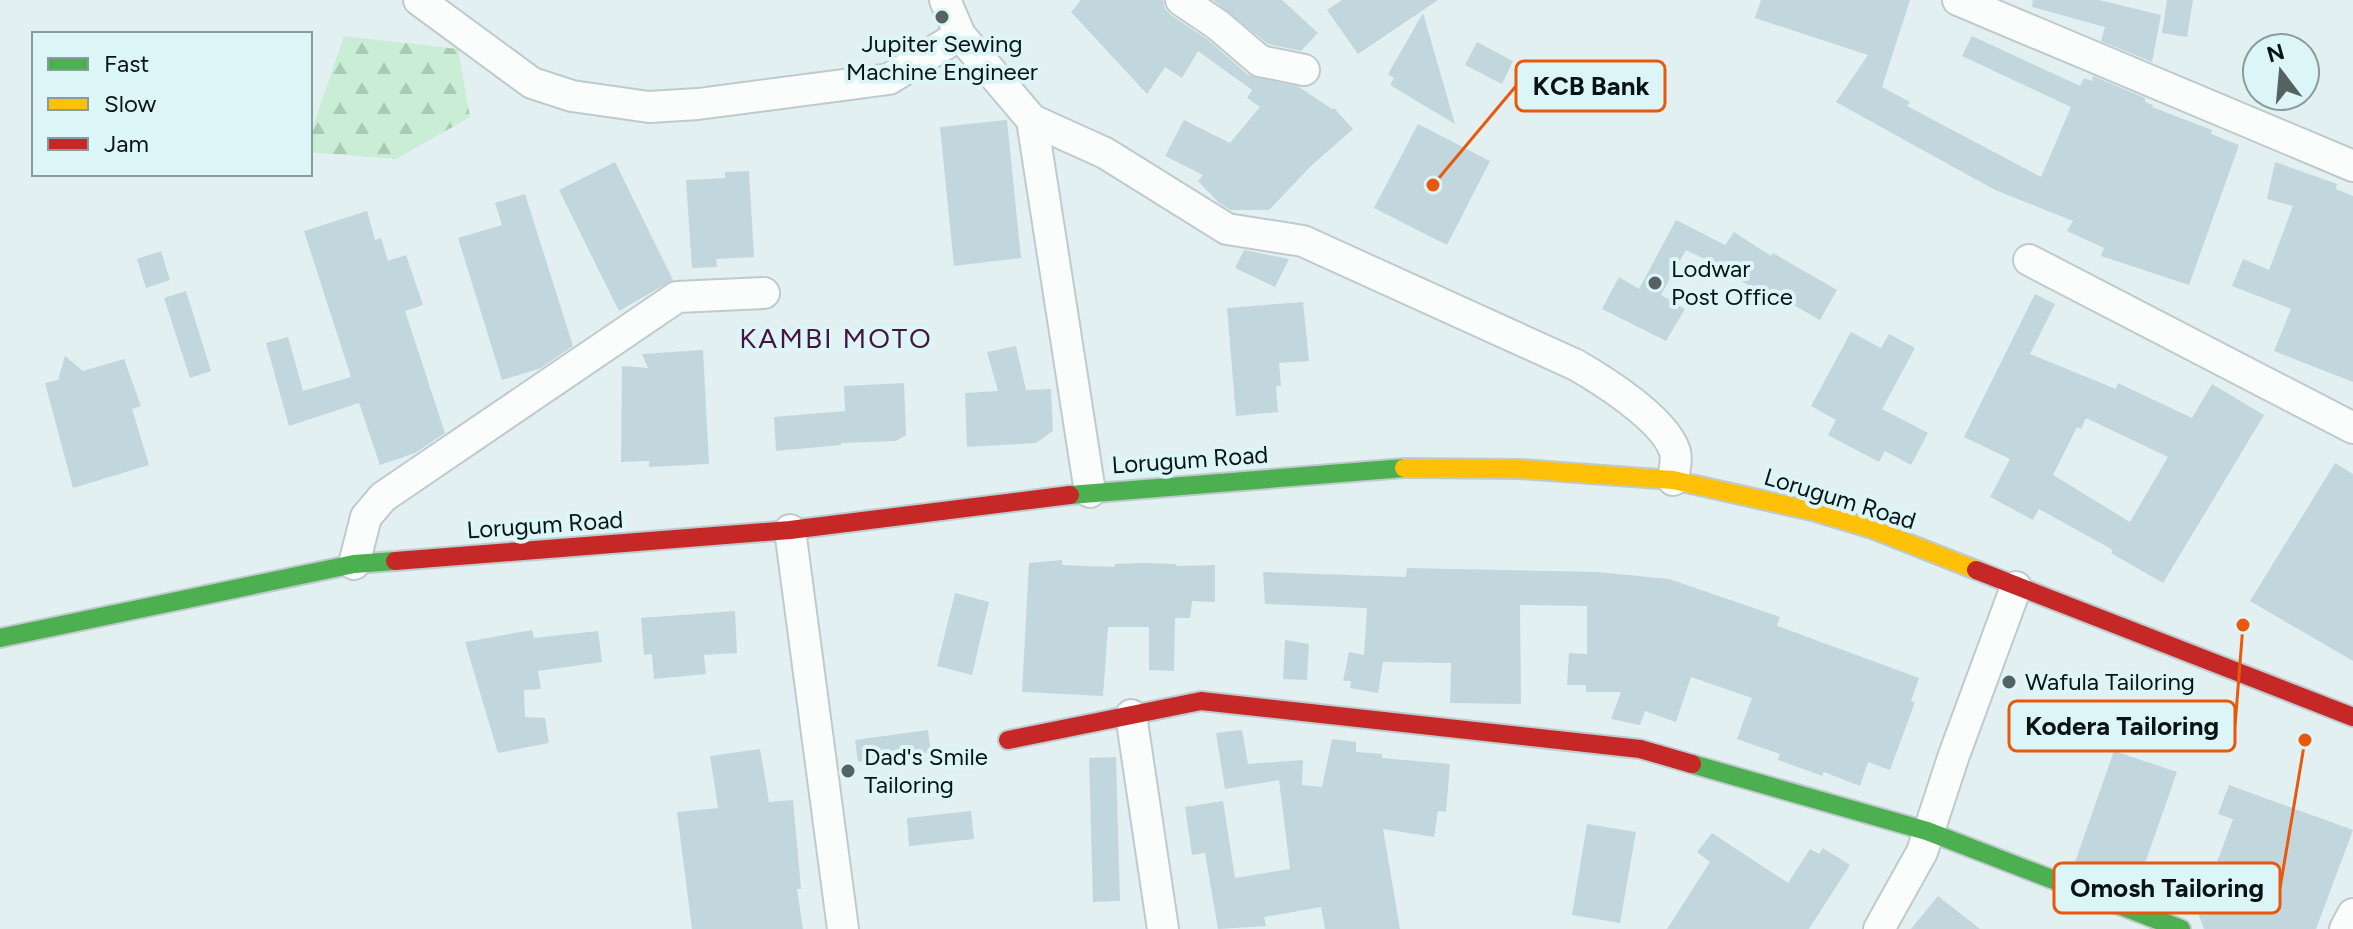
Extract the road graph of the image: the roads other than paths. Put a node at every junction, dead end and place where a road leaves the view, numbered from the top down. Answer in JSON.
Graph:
{"nodes":[{"id":1,"x":419,"y":0,"type":"edge"},
{"id":2,"x":945,"y":0,"type":"edge"},
{"id":3,"x":1181,"y":0,"type":"edge"},
{"id":4,"x":1958,"y":0,"type":"edge"},
{"id":5,"x":960,"y":35,"type":"junction"},
{"id":6,"x":1304,"y":70,"type":"dead end"},
{"id":7,"x":1032,"y":120,"type":"junction"},
{"id":8,"x":2353,"y":166,"type":"edge"},
{"id":9,"x":2029,"y":260,"type":"dead end"},
{"id":10,"x":764,"y":293,"type":"dead end"},
{"id":11,"x":2353,"y":428,"type":"edge"},
{"id":12,"x":1673,"y":480,"type":"junction"},
{"id":13,"x":1090,"y":492,"type":"junction"},
{"id":14,"x":790,"y":530,"type":"junction"},
{"id":15,"x":354,"y":564,"type":"junction"},
{"id":16,"x":2016,"y":587,"type":"junction"},
{"id":17,"x":0,"y":638,"type":"edge"},
{"id":18,"x":1131,"y":715,"type":"junction"},
{"id":19,"x":2353,"y":717,"type":"edge"},
{"id":20,"x":1008,"y":740,"type":"dead end"},
{"id":21,"x":1927,"y":831,"type":"junction"},
{"id":22,"x":2353,"y":914,"type":"edge"},
{"id":23,"x":2111,"y":916,"type":"edge"},
{"id":24,"x":843,"y":929,"type":"edge"},
{"id":25,"x":1163,"y":929,"type":"edge"},
{"id":26,"x":1879,"y":929,"type":"edge"},
{"id":27,"x":2181,"y":929,"type":"edge"},
{"id":28,"x":2345,"y":929,"type":"edge"}],
"edges":[{"from":1,"to":5,"type":"street"},
{"from":2,"to":5,"type":"street"},
{"from":3,"to":6,"type":"street"},
{"from":4,"to":8,"type":"street"},
{"from":5,"to":7,"type":"street"},
{"from":7,"to":12,"type":"street"},
{"from":7,"to":13,"type":"street"},
{"from":9,"to":11,"type":"street"},
{"from":10,"to":15,"type":"street"},
{"from":12,"to":13,"type":"main road","name":"Lorugum Road"},
{"from":12,"to":16,"type":"main road","name":"Lorugum Road"},
{"from":13,"to":14,"type":"main road","name":"Lorugum Road"},
{"from":14,"to":15,"type":"main road","name":"Lorugum Road"},
{"from":14,"to":24,"type":"street"},
{"from":15,"to":17,"type":"main road","name":"Lorugum Road"},
{"from":16,"to":19,"type":"main road","name":"Lorugum Road"},
{"from":16,"to":21,"type":"street"},
{"from":18,"to":20,"type":"main road"},
{"from":18,"to":21,"type":"main road"},
{"from":18,"to":25,"type":"street"},
{"from":21,"to":23,"type":"main road"},
{"from":21,"to":26,"type":"street"},
{"from":22,"to":28,"type":"street"},
{"from":23,"to":27,"type":"main road"}]}
